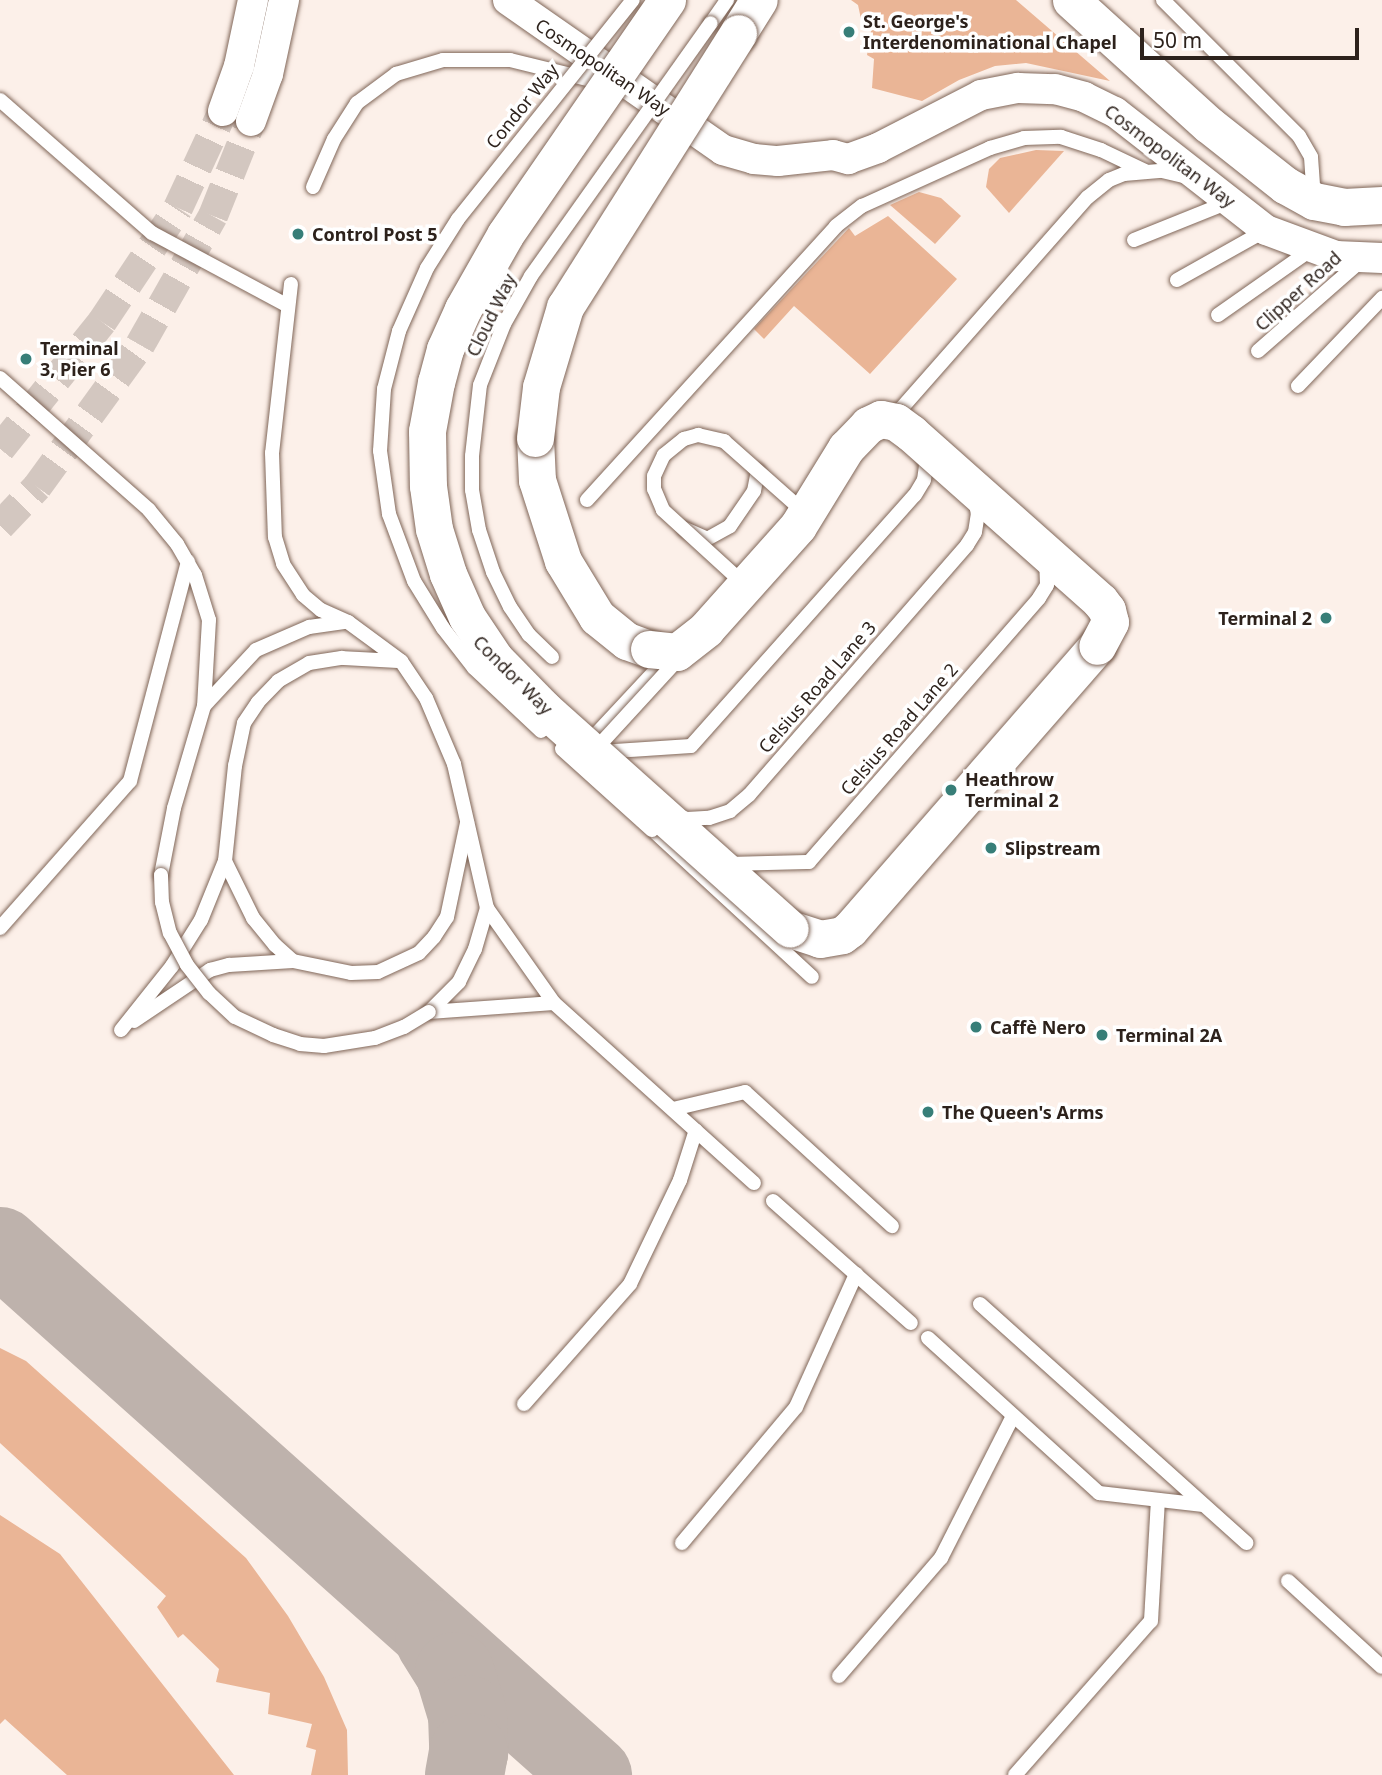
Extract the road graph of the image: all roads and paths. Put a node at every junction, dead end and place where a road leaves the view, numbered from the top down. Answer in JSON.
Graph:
{"nodes":[{"id":1,"x":253,"y":0,"type":"edge"},
{"id":2,"x":284,"y":0,"type":"edge"},
{"id":3,"x":508,"y":0,"type":"edge"},
{"id":4,"x":633,"y":0,"type":"edge"},
{"id":5,"x":667,"y":0,"type":"edge"},
{"id":6,"x":727,"y":0,"type":"edge"},
{"id":7,"x":759,"y":0,"type":"edge"},
{"id":8,"x":1071,"y":0,"type":"edge"},
{"id":9,"x":1163,"y":0,"type":"edge"},
{"id":10,"x":640,"y":92,"type":"junction"},
{"id":11,"x":0,"y":100,"type":"edge"},
{"id":12,"x":223,"y":111,"type":"tunnel mouth"},
{"id":13,"x":251,"y":121,"type":"tunnel mouth"},
{"id":14,"x":1145,"y":171,"type":"junction"},
{"id":15,"x":1205,"y":181,"type":"junction"},
{"id":16,"x":313,"y":187,"type":"dead end"},
{"id":17,"x":1314,"y":201,"type":"junction"},
{"id":18,"x":1230,"y":202,"type":"junction"},
{"id":19,"x":1382,"y":205,"type":"edge"},
{"id":20,"x":1266,"y":230,"type":"junction"},
{"id":21,"x":1134,"y":240,"type":"dead end"},
{"id":22,"x":1312,"y":249,"type":"junction"},
{"id":23,"x":1372,"y":258,"type":"edge"},
{"id":24,"x":1177,"y":280,"type":"dead end"},
{"id":25,"x":291,"y":284,"type":"dead end"},
{"id":26,"x":1382,"y":298,"type":"edge"},
{"id":27,"x":286,"y":305,"type":"junction"},
{"id":28,"x":1217,"y":315,"type":"dead end"},
{"id":29,"x":1258,"y":351,"type":"dead end"},
{"id":30,"x":0,"y":377,"type":"edge"},
{"id":31,"x":1298,"y":386,"type":"dead end"},
{"id":32,"x":911,"y":433,"type":"junction"},
{"id":33,"x":758,"y":471,"type":"junction"},
{"id":34,"x":964,"y":480,"type":"junction"},
{"id":35,"x":587,"y":500,"type":"dead end"},
{"id":36,"x":805,"y":514,"type":"junction"},
{"id":37,"x":678,"y":526,"type":"junction"},
{"id":38,"x":1037,"y":544,"type":"junction"},
{"id":39,"x":188,"y":562,"type":"junction"},
{"id":40,"x":745,"y":585,"type":"junction"},
{"id":41,"x":348,"y":622,"type":"junction"},
{"id":42,"x":706,"y":629,"type":"junction"},
{"id":43,"x":552,"y":657,"type":"dead end"},
{"id":44,"x":401,"y":661,"type":"junction"},
{"id":45,"x":204,"y":706,"type":"junction"},
{"id":46,"x":595,"y":762,"type":"junction"},
{"id":47,"x":468,"y":816,"type":"junction"},
{"id":48,"x":225,"y":861,"type":"junction"},
{"id":49,"x":718,"y":864,"type":"junction"},
{"id":50,"x":487,"y":908,"type":"junction"},
{"id":51,"x":0,"y":928,"type":"edge"},
{"id":52,"x":293,"y":961,"type":"junction"},
{"id":53,"x":812,"y":977,"type":"dead end"},
{"id":54,"x":554,"y":1003,"type":"junction"},
{"id":55,"x":429,"y":1012,"type":"junction"},
{"id":56,"x":673,"y":1109,"type":"junction"},
{"id":57,"x":696,"y":1130,"type":"junction"},
{"id":58,"x":754,"y":1183,"type":"dead end"},
{"id":59,"x":773,"y":1201,"type":"dead end"},
{"id":60,"x":892,"y":1226,"type":"dead end"},
{"id":61,"x":856,"y":1274,"type":"junction"},
{"id":62,"x":980,"y":1304,"type":"dead end"},
{"id":63,"x":911,"y":1323,"type":"dead end"},
{"id":64,"x":928,"y":1338,"type":"dead end"},
{"id":65,"x":524,"y":1404,"type":"dead end"},
{"id":66,"x":1013,"y":1416,"type":"junction"},
{"id":67,"x":1158,"y":1500,"type":"junction"},
{"id":68,"x":1203,"y":1505,"type":"junction"},
{"id":69,"x":682,"y":1543,"type":"dead end"},
{"id":70,"x":1246,"y":1543,"type":"dead end"},
{"id":71,"x":1288,"y":1581,"type":"dead end"},
{"id":72,"x":1382,"y":1667,"type":"edge"},
{"id":73,"x":839,"y":1676,"type":"dead end"},
{"id":74,"x":1015,"y":1775,"type":"edge"}],
"edges":[{"from":1,"to":12,"type":"street"},
{"from":2,"to":13,"type":"street"},
{"from":3,"to":10,"type":"street","name":"Cosmopolitan Way"},
{"from":4,"to":46,"type":"lane","name":"Condor Way","bridge":true},
{"from":5,"to":46,"type":"street","bridge":true},
{"from":6,"to":43,"type":"lane","name":"Cloud Way","bridge":true},
{"from":7,"to":42,"type":"street","bridge":true},
{"from":8,"to":17,"type":"street"},
{"from":9,"to":17,"type":"lane"},
{"from":10,"to":15,"type":"street","name":"Cosmopolitan Way"},
{"from":10,"to":16,"type":"lane"},
{"from":11,"to":27,"type":"lane"},
{"from":14,"to":15,"type":"lane"},
{"from":14,"to":35,"type":"lane"},
{"from":14,"to":46,"type":"lane"},
{"from":15,"to":18,"type":"street","name":"Cosmopolitan Way"},
{"from":17,"to":19,"type":"street"},
{"from":18,"to":20,"type":"street","name":"Cosmopolitan Way"},
{"from":18,"to":21,"type":"lane"},
{"from":20,"to":22,"type":"street","name":"Cosmopolitan Way"},
{"from":20,"to":24,"type":"lane"},
{"from":22,"to":23,"type":"street","name":"Cosmopolitan Way"},
{"from":22,"to":28,"type":"lane","name":"Clipper Road"},
{"from":23,"to":29,"type":"lane","name":"Clipper Road"},
{"from":25,"to":27,"type":"lane"},
{"from":26,"to":31,"type":"lane"},
{"from":27,"to":41,"type":"lane"},
{"from":30,"to":39,"type":"lane"},
{"from":32,"to":34,"type":"street","bridge":true},
{"from":32,"to":36,"type":"street","bridge":true},
{"from":32,"to":46,"type":"lane","bridge":true},
{"from":33,"to":36,"type":"lane","bridge":true},
{"from":33,"to":37,"type":"lane"},
{"from":33,"to":37,"type":"lane","bridge":true},
{"from":34,"to":38,"type":"street","bridge":true},
{"from":34,"to":46,"type":"lane","name":"Celsius Road Lane 3","bridge":true},
{"from":36,"to":40,"type":"street","bridge":true},
{"from":37,"to":40,"type":"lane","bridge":true},
{"from":38,"to":49,"type":"lane","name":"Celsius Road Lane 2","bridge":true},
{"from":38,"to":49,"type":"street","bridge":true},
{"from":39,"to":45,"type":"lane"},
{"from":39,"to":51,"type":"lane"},
{"from":40,"to":42,"type":"street","bridge":true},
{"from":41,"to":44,"type":"lane"},
{"from":41,"to":45,"type":"lane"},
{"from":42,"to":46,"type":"lane","bridge":true},
{"from":44,"to":47,"type":"lane"},
{"from":44,"to":48,"type":"lane"},
{"from":45,"to":55,"type":"lane","bridge":true},
{"from":46,"to":49,"type":"street","bridge":true},
{"from":46,"to":53,"type":"lane","name":"Condor Way","bridge":true},
{"from":47,"to":50,"type":"lane"},
{"from":47,"to":52,"type":"lane"},
{"from":48,"to":52,"type":"lane"},
{"from":48,"to":52,"type":"lane"},
{"from":50,"to":54,"type":"lane"},
{"from":50,"to":55,"type":"lane"},
{"from":54,"to":55,"type":"lane"},
{"from":54,"to":56,"type":"lane"},
{"from":56,"to":57,"type":"lane"},
{"from":56,"to":60,"type":"lane"},
{"from":57,"to":58,"type":"lane"},
{"from":57,"to":65,"type":"lane"},
{"from":59,"to":61,"type":"lane"},
{"from":61,"to":63,"type":"lane"},
{"from":61,"to":69,"type":"lane"},
{"from":62,"to":68,"type":"lane"},
{"from":64,"to":66,"type":"lane"},
{"from":66,"to":67,"type":"lane"},
{"from":66,"to":73,"type":"lane"},
{"from":67,"to":68,"type":"lane"},
{"from":67,"to":74,"type":"lane"},
{"from":68,"to":70,"type":"lane"},
{"from":71,"to":72,"type":"lane"}]}
